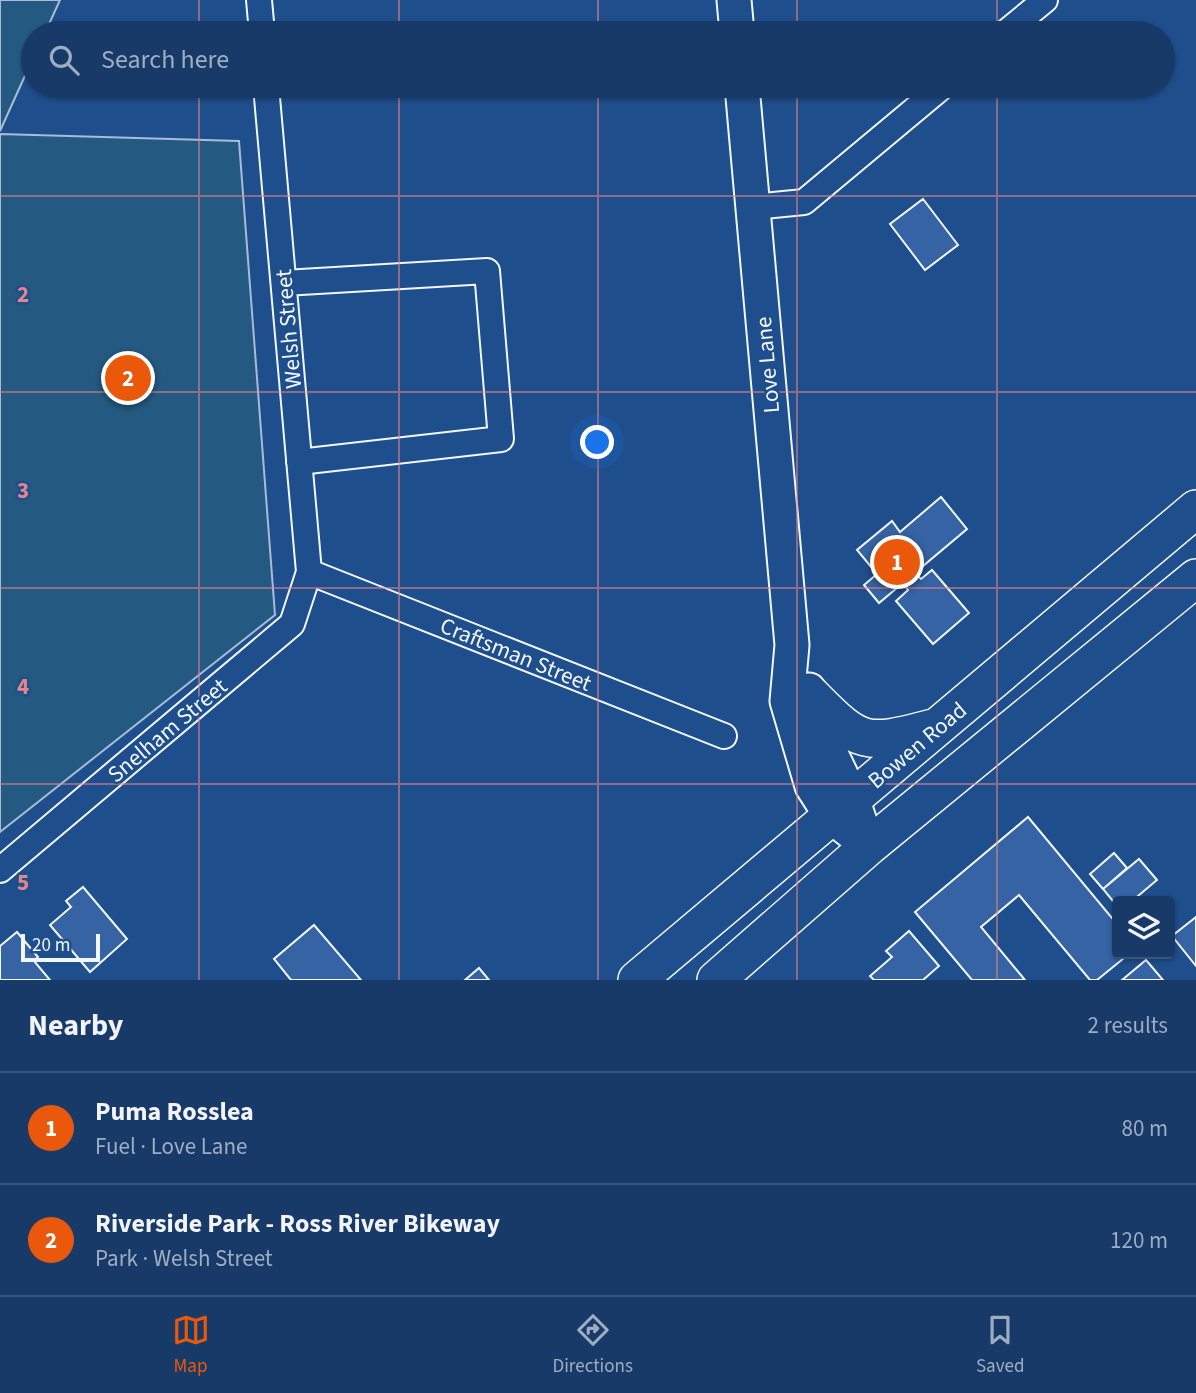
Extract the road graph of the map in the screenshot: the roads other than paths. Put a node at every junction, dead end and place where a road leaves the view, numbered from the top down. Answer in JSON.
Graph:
{"nodes":[{"id":1,"x":259,"y":0,"type":"edge"},
{"id":2,"x":734,"y":0,"type":"edge"},
{"id":3,"x":1045,"y":0,"type":"edge"},
{"id":4,"x":261,"y":21,"type":"edge"},
{"id":5,"x":736,"y":21,"type":"edge"},
{"id":6,"x":1020,"y":21,"type":"edge"},
{"id":7,"x":268,"y":98,"type":"edge"},
{"id":8,"x":743,"y":98,"type":"edge"},
{"id":9,"x":929,"y":98,"type":"edge"},
{"id":10,"x":753,"y":207,"type":"junction"},
{"id":11,"x":284,"y":283,"type":"junction"},
{"id":12,"x":299,"y":462,"type":"junction"},
{"id":13,"x":1196,"y":509,"type":"edge"},
{"id":14,"x":309,"y":572,"type":"junction"},
{"id":15,"x":1195,"y":582,"type":"edge"},
{"id":16,"x":792,"y":645,"type":"junction"},
{"id":17,"x":811,"y":695,"type":"junction"},
{"id":18,"x":938,"y":727,"type":"junction"},
{"id":19,"x":724,"y":737,"type":"dead end"},
{"id":20,"x":842,"y":807,"type":"junction"},
{"id":21,"x":869,"y":846,"type":"junction"},
{"id":22,"x":0,"y":870,"type":"edge"},
{"id":23,"x":637,"y":980,"type":"edge"},
{"id":24,"x":716,"y":980,"type":"edge"}],
"edges":[{"from":1,"to":4,"type":"street"},
{"from":2,"to":5,"type":"street"},
{"from":3,"to":6,"type":"street"},
{"from":7,"to":11,"type":"street","name":"Welsh Street"},
{"from":8,"to":10,"type":"street","name":"Love Lane"},
{"from":9,"to":10,"type":"street"},
{"from":10,"to":16,"type":"street","name":"Love Lane"},
{"from":11,"to":12,"type":"street","name":"Welsh Street"},
{"from":11,"to":12,"type":"street"},
{"from":12,"to":14,"type":"street","name":"Welsh Street"},
{"from":13,"to":18,"type":"main road","name":"Bowen Road"},
{"from":14,"to":19,"type":"street","name":"Craftsman Street"},
{"from":14,"to":22,"type":"street","name":"Snelham Street"},
{"from":15,"to":21,"type":"main road","name":"Bowen Road"},
{"from":16,"to":17,"type":"street","name":"Love Lane"},
{"from":16,"to":20,"type":"street","name":"Love Lane"},
{"from":17,"to":18,"type":"main road"},
{"from":17,"to":20,"type":"street","name":"Love Lane"},
{"from":18,"to":20,"type":"main road","name":"Bowen Road"},
{"from":20,"to":21,"type":"street","name":"Love Lane"},
{"from":20,"to":23,"type":"main road","name":"Bowen Road"},
{"from":21,"to":24,"type":"main road","name":"Bowen Road"}]}
